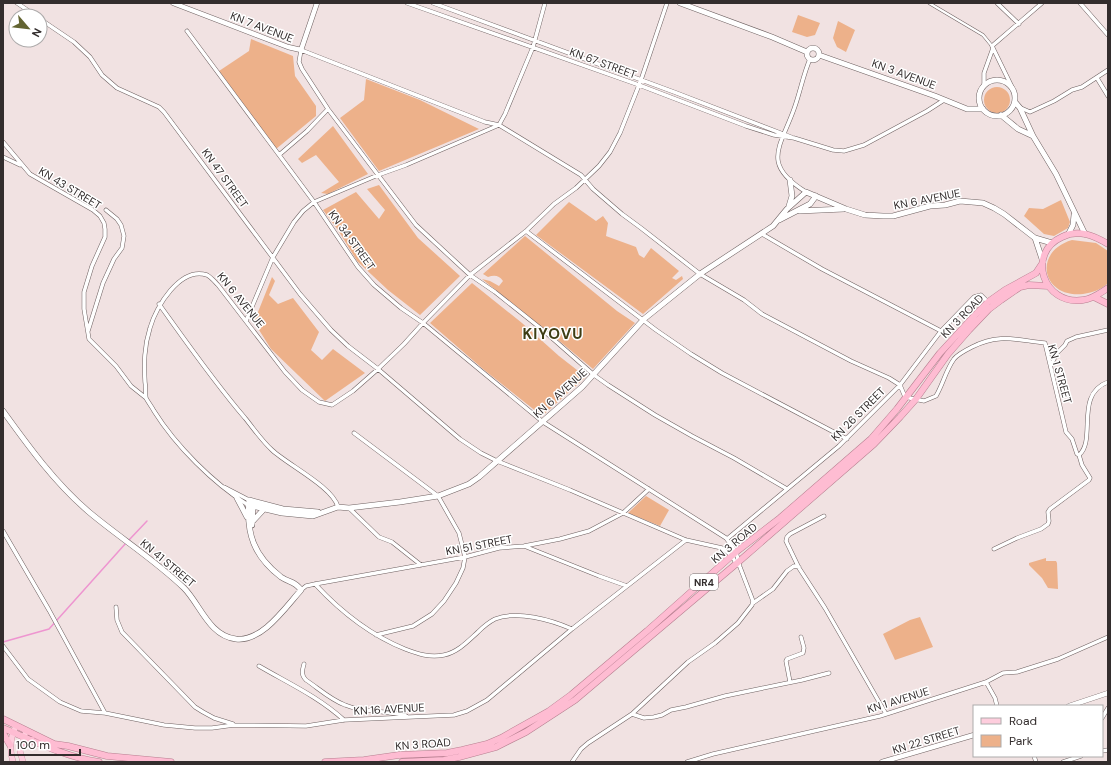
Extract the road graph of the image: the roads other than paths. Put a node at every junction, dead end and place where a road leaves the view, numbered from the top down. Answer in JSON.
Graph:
{"nodes":[{"id":1,"x":173,"y":3,"type":"edge"},
{"id":2,"x":317,"y":3,"type":"edge"},
{"id":3,"x":407,"y":3,"type":"edge"},
{"id":4,"x":434,"y":3,"type":"edge"},
{"id":5,"x":545,"y":3,"type":"edge"},
{"id":6,"x":667,"y":3,"type":"edge"},
{"id":7,"x":680,"y":3,"type":"edge"},
{"id":8,"x":929,"y":3,"type":"edge"},
{"id":9,"x":997,"y":3,"type":"edge"},
{"id":10,"x":1042,"y":3,"type":"edge"},
{"id":11,"x":1080,"y":3,"type":"edge"},
{"id":12,"x":48,"y":24,"type":"edge"},
{"id":13,"x":1019,"y":24,"type":"junction"},
{"id":14,"x":186,"y":31,"type":"dead end"},
{"id":15,"x":1108,"y":35,"type":"edge"},
{"id":16,"x":536,"y":40,"type":"junction"},
{"id":17,"x":533,"y":47,"type":"junction"},
{"id":18,"x":993,"y":47,"type":"junction"},
{"id":19,"x":301,"y":50,"type":"junction"},
{"id":20,"x":807,"y":52,"type":"junction"},
{"id":21,"x":818,"y":56,"type":"junction"},
{"id":22,"x":810,"y":59,"type":"junction"},
{"id":23,"x":1108,"y":70,"type":"edge"},
{"id":24,"x":1097,"y":78,"type":"junction"},
{"id":25,"x":641,"y":80,"type":"junction"},
{"id":26,"x":639,"y":85,"type":"junction"},
{"id":27,"x":984,"y":85,"type":"junction"},
{"id":28,"x":1012,"y":87,"type":"junction"},
{"id":29,"x":1108,"y":96,"type":"edge"},
{"id":30,"x":944,"y":100,"type":"junction"},
{"id":31,"x":1015,"y":102,"type":"junction"},
{"id":32,"x":1020,"y":108,"type":"junction"},
{"id":33,"x":983,"y":109,"type":"junction"},
{"id":34,"x":328,"y":110,"type":"junction"},
{"id":35,"x":1001,"y":116,"type":"junction"},
{"id":36,"x":749,"y":120,"type":"junction"},
{"id":37,"x":499,"y":125,"type":"junction"},
{"id":38,"x":746,"y":126,"type":"junction"},
{"id":39,"x":784,"y":135,"type":"junction"},
{"id":40,"x":1033,"y":136,"type":"junction"},
{"id":41,"x":3,"y":142,"type":"edge"},
{"id":42,"x":279,"y":155,"type":"junction"},
{"id":43,"x":3,"y":157,"type":"edge"},
{"id":44,"x":21,"y":165,"type":"junction"},
{"id":45,"x":378,"y":175,"type":"junction"},
{"id":46,"x":585,"y":178,"type":"junction"},
{"id":47,"x":790,"y":180,"type":"junction"},
{"id":48,"x":806,"y":192,"type":"junction"},
{"id":49,"x":816,"y":196,"type":"junction"},
{"id":50,"x":314,"y":202,"type":"junction"},
{"id":51,"x":787,"y":209,"type":"junction"},
{"id":52,"x":846,"y":209,"type":"junction"},
{"id":53,"x":106,"y":210,"type":"dead end"},
{"id":54,"x":799,"y":210,"type":"junction"},
{"id":55,"x":1074,"y":214,"type":"junction"},
{"id":56,"x":778,"y":221,"type":"junction"},
{"id":57,"x":526,"y":231,"type":"junction"},
{"id":58,"x":1069,"y":233,"type":"junction"},
{"id":59,"x":762,"y":234,"type":"junction"},
{"id":60,"x":1085,"y":234,"type":"junction"},
{"id":61,"x":1035,"y":238,"type":"junction"},
{"id":62,"x":1052,"y":243,"type":"junction"},
{"id":63,"x":1108,"y":244,"type":"edge"},
{"id":64,"x":273,"y":257,"type":"junction"},
{"id":65,"x":1043,"y":263,"type":"junction"},
{"id":66,"x":700,"y":274,"type":"junction"},
{"id":67,"x":470,"y":275,"type":"junction"},
{"id":68,"x":1048,"y":286,"type":"junction"},
{"id":69,"x":1108,"y":288,"type":"edge"},
{"id":70,"x":1094,"y":297,"type":"junction"},
{"id":71,"x":988,"y":302,"type":"junction"},
{"id":72,"x":159,"y":304,"type":"junction"},
{"id":73,"x":1108,"y":304,"type":"edge"},
{"id":74,"x":644,"y":319,"type":"junction"},
{"id":75,"x":246,"y":321,"type":"junction"},
{"id":76,"x":423,"y":323,"type":"junction"},
{"id":77,"x":1108,"y":330,"type":"edge"},
{"id":78,"x":941,"y":331,"type":"junction"},
{"id":79,"x":87,"y":333,"type":"junction"},
{"id":80,"x":1050,"y":366,"type":"junction"},
{"id":81,"x":378,"y":368,"type":"junction"},
{"id":82,"x":594,"y":375,"type":"junction"},
{"id":83,"x":1108,"y":382,"type":"edge"},
{"id":84,"x":900,"y":385,"type":"junction"},
{"id":85,"x":905,"y":397,"type":"junction"},
{"id":86,"x":146,"y":398,"type":"junction"},
{"id":87,"x":916,"y":398,"type":"junction"},
{"id":88,"x":3,"y":411,"type":"edge"},
{"id":89,"x":543,"y":422,"type":"junction"},
{"id":90,"x":354,"y":433,"type":"dead end"},
{"id":91,"x":847,"y":439,"type":"junction"},
{"id":92,"x":1079,"y":455,"type":"junction"},
{"id":93,"x":497,"y":461,"type":"junction"},
{"id":94,"x":221,"y":486,"type":"junction"},
{"id":95,"x":649,"y":489,"type":"junction"},
{"id":96,"x":787,"y":489,"type":"junction"},
{"id":97,"x":438,"y":496,"type":"junction"},
{"id":98,"x":237,"y":498,"type":"junction"},
{"id":99,"x":251,"y":503,"type":"junction"},
{"id":100,"x":338,"y":507,"type":"junction"},
{"id":101,"x":349,"y":508,"type":"junction"},
{"id":102,"x":264,"y":509,"type":"junction"},
{"id":103,"x":323,"y":512,"type":"junction"},
{"id":104,"x":623,"y":513,"type":"junction"},
{"id":105,"x":824,"y":516,"type":"dead end"},
{"id":106,"x":250,"y":522,"type":"junction"},
{"id":107,"x":3,"y":531,"type":"edge"},
{"id":108,"x":727,"y":539,"type":"junction"},
{"id":109,"x":686,"y":540,"type":"junction"},
{"id":110,"x":524,"y":546,"type":"junction"},
{"id":111,"x":994,"y":549,"type":"dead end"},
{"id":112,"x":734,"y":554,"type":"junction"},
{"id":113,"x":465,"y":557,"type":"junction"},
{"id":114,"x":738,"y":564,"type":"junction"},
{"id":115,"x":421,"y":565,"type":"junction"},
{"id":116,"x":799,"y":568,"type":"junction"},
{"id":117,"x":315,"y":584,"type":"junction"},
{"id":118,"x":627,"y":586,"type":"junction"},
{"id":119,"x":301,"y":590,"type":"junction"},
{"id":120,"x":753,"y":603,"type":"junction"},
{"id":121,"x":116,"y":607,"type":"dead end"},
{"id":122,"x":572,"y":629,"type":"junction"},
{"id":123,"x":376,"y":635,"type":"junction"},
{"id":124,"x":801,"y":637,"type":"dead end"},
{"id":125,"x":1108,"y":637,"type":"edge"},
{"id":126,"x":3,"y":646,"type":"edge"},
{"id":127,"x":304,"y":664,"type":"dead end"},
{"id":128,"x":259,"y":666,"type":"dead end"},
{"id":129,"x":829,"y":673,"type":"dead end"},
{"id":130,"x":790,"y":682,"type":"junction"},
{"id":131,"x":986,"y":682,"type":"junction"},
{"id":132,"x":1108,"y":693,"type":"edge"},
{"id":133,"x":997,"y":705,"type":"edge"},
{"id":134,"x":1072,"y":705,"type":"edge"},
{"id":135,"x":105,"y":714,"type":"junction"},
{"id":136,"x":632,"y":714,"type":"junction"},
{"id":137,"x":886,"y":714,"type":"junction"},
{"id":138,"x":409,"y":716,"type":"junction"},
{"id":139,"x":3,"y":719,"type":"edge"},
{"id":140,"x":344,"y":720,"type":"junction"},
{"id":141,"x":234,"y":725,"type":"junction"},
{"id":142,"x":16,"y":726,"type":"junction"},
{"id":143,"x":3,"y":728,"type":"edge"},
{"id":144,"x":13,"y":732,"type":"junction"},
{"id":145,"x":3,"y":733,"type":"edge"},
{"id":146,"x":25,"y":734,"type":"junction"},
{"id":147,"x":973,"y":735,"type":"edge"},
{"id":148,"x":32,"y":740,"type":"junction"},
{"id":149,"x":10,"y":745,"type":"junction"},
{"id":150,"x":21,"y":745,"type":"junction"},
{"id":151,"x":1076,"y":757,"type":"edge"},
{"id":152,"x":13,"y":762,"type":"edge"},
{"id":153,"x":22,"y":762,"type":"edge"},
{"id":154,"x":99,"y":762,"type":"edge"},
{"id":155,"x":171,"y":762,"type":"edge"},
{"id":156,"x":325,"y":762,"type":"edge"},
{"id":157,"x":402,"y":762,"type":"edge"},
{"id":158,"x":572,"y":762,"type":"edge"},
{"id":159,"x":687,"y":762,"type":"edge"},
{"id":160,"x":882,"y":762,"type":"edge"},
{"id":161,"x":1063,"y":762,"type":"edge"}],
"edges":[{"from":1,"to":19,"type":"street","name":"KN 7 AVENUE"},
{"from":2,"to":19,"type":"street"},
{"from":3,"to":17,"type":"street","name":"KN 67 STREET"},
{"from":4,"to":16,"type":"street","name":"KN 67 STREET"},
{"from":5,"to":16,"type":"street"},
{"from":6,"to":25,"type":"street","name":"KN 6 AVENUE"},
{"from":7,"to":20,"type":"main road"},
{"from":8,"to":18,"type":"street"},
{"from":9,"to":13,"type":"street"},
{"from":10,"to":13,"type":"street"},
{"from":11,"to":15,"type":"street"},
{"from":12,"to":64,"type":"street","name":"KN 47 STREET"},
{"from":13,"to":18,"type":"street"},
{"from":14,"to":42,"type":"street","name":"KN 34 STREET"},
{"from":16,"to":17,"type":"street"},
{"from":16,"to":25,"type":"street","name":"KN 67 STREET"},
{"from":17,"to":26,"type":"street","name":"KN 67 STREET"},
{"from":17,"to":37,"type":"street"},
{"from":18,"to":27,"type":"street"},
{"from":18,"to":28,"type":"street"},
{"from":19,"to":34,"type":"street"},
{"from":19,"to":37,"type":"street"},
{"from":20,"to":21,"type":"main road"},
{"from":20,"to":22,"type":"main road"},
{"from":21,"to":22,"type":"main road"},
{"from":21,"to":30,"type":"main road","name":"KN 3 AVENUE"},
{"from":22,"to":39,"type":"street"},
{"from":23,"to":24,"type":"street"},
{"from":24,"to":29,"type":"street"},
{"from":24,"to":32,"type":"street"},
{"from":25,"to":26,"type":"street","name":"KN 6 AVENUE"},
{"from":25,"to":36,"type":"street","name":"KN 67 STREET"},
{"from":26,"to":38,"type":"street","name":"KN 67 STREET"},
{"from":26,"to":46,"type":"street","name":"KN 6 AVENUE"},
{"from":27,"to":28,"type":"main road"},
{"from":27,"to":33,"type":"main road"},
{"from":28,"to":31,"type":"main road"},
{"from":30,"to":33,"type":"main road","name":"KN 3 AVENUE"},
{"from":30,"to":39,"type":"street","name":"KN 67 STREET"},
{"from":31,"to":32,"type":"main road"},
{"from":31,"to":35,"type":"main road"},
{"from":32,"to":40,"type":"main road"},
{"from":33,"to":35,"type":"main road"},
{"from":34,"to":42,"type":"street"},
{"from":34,"to":45,"type":"street"},
{"from":35,"to":40,"type":"main road"},
{"from":36,"to":38,"type":"street"},
{"from":36,"to":39,"type":"street","name":"KN 67 STREET"},
{"from":37,"to":45,"type":"street"},
{"from":37,"to":46,"type":"street"},
{"from":38,"to":39,"type":"street","name":"KN 67 STREET"},
{"from":39,"to":47,"type":"street"},
{"from":40,"to":55,"type":"main road"},
{"from":41,"to":44,"type":"street","name":"KN 43 STREET"},
{"from":42,"to":50,"type":"street","name":"KN 34 STREET"},
{"from":43,"to":44,"type":"street"},
{"from":44,"to":79,"type":"street","name":"KN 43 STREET"},
{"from":45,"to":50,"type":"street"},
{"from":45,"to":67,"type":"street"},
{"from":46,"to":57,"type":"street","name":"KN 6 AVENUE"},
{"from":46,"to":66,"type":"street"},
{"from":47,"to":48,"type":"street"},
{"from":47,"to":51,"type":"main road"},
{"from":48,"to":49,"type":"main road","name":"KN 6 AVENUE"},
{"from":48,"to":51,"type":"main road","name":"KN 6 AVENUE"},
{"from":49,"to":52,"type":"main road","name":"KN 6 AVENUE"},
{"from":49,"to":54,"type":"main road","name":"KN 6 AVENUE"},
{"from":50,"to":64,"type":"street"},
{"from":50,"to":76,"type":"street","name":"KN 34 STREET"},
{"from":51,"to":56,"type":"main road","name":"KN 6 AVENUE"},
{"from":52,"to":54,"type":"main road"},
{"from":52,"to":61,"type":"main road","name":"KN 6 AVENUE"},
{"from":53,"to":79,"type":"street"},
{"from":54,"to":56,"type":"main road","name":"KN 6 AVENUE"},
{"from":55,"to":58,"type":"main road"},
{"from":55,"to":60,"type":"main road"},
{"from":56,"to":59,"type":"main road","name":"KN 6 AVENUE"},
{"from":57,"to":67,"type":"street","name":"KN 6 AVENUE"},
{"from":57,"to":74,"type":"street"},
{"from":58,"to":60,"type":"highway"},
{"from":58,"to":62,"type":"highway"},
{"from":59,"to":66,"type":"main road","name":"KN 6 AVENUE"},
{"from":59,"to":78,"type":"street"},
{"from":60,"to":63,"type":"highway"},
{"from":61,"to":62,"type":"main road","name":"KN 6 AVENUE"},
{"from":61,"to":65,"type":"main road"},
{"from":62,"to":65,"type":"highway"},
{"from":64,"to":75,"type":"street"},
{"from":64,"to":81,"type":"street","name":"KN 47 STREET"},
{"from":65,"to":68,"type":"highway"},
{"from":65,"to":71,"type":"highway","name":"KN 3 ROAD","number":"NR4"},
{"from":66,"to":74,"type":"main road","name":"KN 6 AVENUE"},
{"from":66,"to":84,"type":"street"},
{"from":67,"to":76,"type":"street","name":"KN 6 AVENUE"},
{"from":67,"to":82,"type":"street"},
{"from":68,"to":70,"type":"highway"},
{"from":68,"to":87,"type":"highway","name":"KN 3 ROAD","number":"NR4"},
{"from":69,"to":70,"type":"highway"},
{"from":70,"to":73,"type":"highway"},
{"from":71,"to":78,"type":"street","name":"KN 26 STREET"},
{"from":71,"to":85,"type":"highway","name":"KN 3 ROAD","number":"NR4"},
{"from":72,"to":75,"type":"street","name":"KN 6 AVENUE"},
{"from":72,"to":86,"type":"street","name":"KN 6 AVENUE"},
{"from":72,"to":100,"type":"street"},
{"from":74,"to":82,"type":"main road","name":"KN 6 AVENUE"},
{"from":74,"to":91,"type":"street"},
{"from":75,"to":81,"type":"street","name":"KN 6 AVENUE"},
{"from":76,"to":81,"type":"street","name":"KN 6 AVENUE"},
{"from":76,"to":89,"type":"street","name":"KN 34 STREET"},
{"from":77,"to":80,"type":"street"},
{"from":78,"to":84,"type":"street","name":"KN 26 STREET"},
{"from":79,"to":86,"type":"street","name":"KN 43 STREET"},
{"from":80,"to":87,"type":"street","name":"KN 1 STREET"},
{"from":80,"to":92,"type":"street","name":"KN 1 STREET"},
{"from":81,"to":93,"type":"street","name":"KN 47 STREET"},
{"from":82,"to":89,"type":"main road","name":"KN 6 AVENUE"},
{"from":82,"to":96,"type":"street"},
{"from":83,"to":92,"type":"street","name":"KN 1 STREET"},
{"from":84,"to":85,"type":"street"},
{"from":84,"to":91,"type":"street","name":"KN 26 STREET"},
{"from":85,"to":87,"type":"street"},
{"from":85,"to":112,"type":"highway","name":"KN 3 ROAD","number":"NR4"},
{"from":86,"to":94,"type":"street","name":"KN 6 AVENUE"},
{"from":87,"to":114,"type":"highway","name":"KN 3 ROAD","number":"NR4"},
{"from":88,"to":119,"type":"main road","name":"KN 41 STREET"},
{"from":89,"to":93,"type":"main road","name":"KN 6 AVENUE"},
{"from":89,"to":95,"type":"street","name":"KN 34 STREET"},
{"from":90,"to":97,"type":"street"},
{"from":91,"to":96,"type":"street","name":"KN 26 STREET"},
{"from":92,"to":111,"type":"street"},
{"from":93,"to":97,"type":"main road","name":"KN 6 AVENUE"},
{"from":93,"to":104,"type":"street","name":"KN 47 STREET"},
{"from":94,"to":98,"type":"street","name":"KN 6 AVENUE"},
{"from":94,"to":99,"type":"street","name":"KN 6 AVENUE"},
{"from":95,"to":104,"type":"street","name":"KN 51 STREET"},
{"from":95,"to":108,"type":"street","name":"KN 34 STREET"},
{"from":96,"to":108,"type":"street","name":"KN 26 STREET"},
{"from":97,"to":101,"type":"main road","name":"KN 6 AVENUE"},
{"from":97,"to":113,"type":"street"},
{"from":98,"to":99,"type":"street","name":"KN 6 AVENUE"},
{"from":98,"to":106,"type":"main road"},
{"from":99,"to":102,"type":"main road","name":"KN 6 AVENUE"},
{"from":99,"to":103,"type":"main road","name":"KN 6 AVENUE"},
{"from":99,"to":106,"type":"main road"},
{"from":100,"to":101,"type":"main road","name":"KN 6 AVENUE"},
{"from":100,"to":103,"type":"main road","name":"KN 6 AVENUE"},
{"from":101,"to":115,"type":"street"},
{"from":102,"to":103,"type":"main road","name":"KN 6 AVENUE"},
{"from":102,"to":106,"type":"main road"},
{"from":104,"to":109,"type":"street","name":"KN 47 STREET"},
{"from":104,"to":110,"type":"street","name":"KN 51 STREET"},
{"from":105,"to":116,"type":"street"},
{"from":106,"to":119,"type":"main road"},
{"from":107,"to":135,"type":"street"},
{"from":108,"to":112,"type":"street"},
{"from":109,"to":112,"type":"street"},
{"from":109,"to":118,"type":"street","name":"KN 16 AVENUE"},
{"from":110,"to":113,"type":"street","name":"KN 51 STREET"},
{"from":110,"to":118,"type":"street"},
{"from":112,"to":114,"type":"street"},
{"from":112,"to":156,"type":"highway","name":"KN 3 ROAD","number":"NR4"},
{"from":113,"to":115,"type":"street","name":"KN 51 STREET"},
{"from":113,"to":123,"type":"street"},
{"from":114,"to":120,"type":"street"},
{"from":114,"to":157,"type":"highway","name":"KN 3 ROAD","number":"NR4"},
{"from":115,"to":117,"type":"street","name":"KN 51 STREET"},
{"from":116,"to":120,"type":"street"},
{"from":116,"to":137,"type":"street"},
{"from":117,"to":119,"type":"street","name":"KN 51 STREET"},
{"from":117,"to":123,"type":"street"},
{"from":118,"to":122,"type":"street","name":"KN 16 AVENUE"},
{"from":120,"to":136,"type":"street"},
{"from":121,"to":141,"type":"street"},
{"from":122,"to":123,"type":"street"},
{"from":122,"to":138,"type":"street","name":"KN 16 AVENUE"},
{"from":124,"to":130,"type":"street"},
{"from":125,"to":131,"type":"street","name":"KN 1 AVENUE"},
{"from":126,"to":135,"type":"street","name":"KN 16 AVENUE"},
{"from":127,"to":138,"type":"street"},
{"from":128,"to":140,"type":"street"},
{"from":129,"to":130,"type":"street"},
{"from":130,"to":136,"type":"street"},
{"from":131,"to":133,"type":"street"},
{"from":131,"to":137,"type":"street","name":"KN 1 AVENUE"},
{"from":132,"to":134,"type":"street"},
{"from":135,"to":141,"type":"street","name":"KN 16 AVENUE"},
{"from":136,"to":158,"type":"street"},
{"from":137,"to":159,"type":"street","name":"KN 1 AVENUE"},
{"from":138,"to":140,"type":"street","name":"KN 16 AVENUE"},
{"from":139,"to":142,"type":"highway"},
{"from":140,"to":141,"type":"street","name":"KN 16 AVENUE"},
{"from":142,"to":144,"type":"main road"},
{"from":142,"to":146,"type":"highway"},
{"from":143,"to":144,"type":"highway"},
{"from":144,"to":146,"type":"highway"},
{"from":144,"to":149,"type":"main road"},
{"from":145,"to":149,"type":"highway"},
{"from":146,"to":148,"type":"highway"},
{"from":146,"to":150,"type":"main road"},
{"from":146,"to":155,"type":"highway"},
{"from":147,"to":160,"type":"street","name":"KN 22 STREET"},
{"from":148,"to":150,"type":"highway"},
{"from":148,"to":154,"type":"highway"},
{"from":149,"to":152,"type":"main road"},
{"from":150,"to":153,"type":"main road"},
{"from":151,"to":161,"type":"street"}]}
